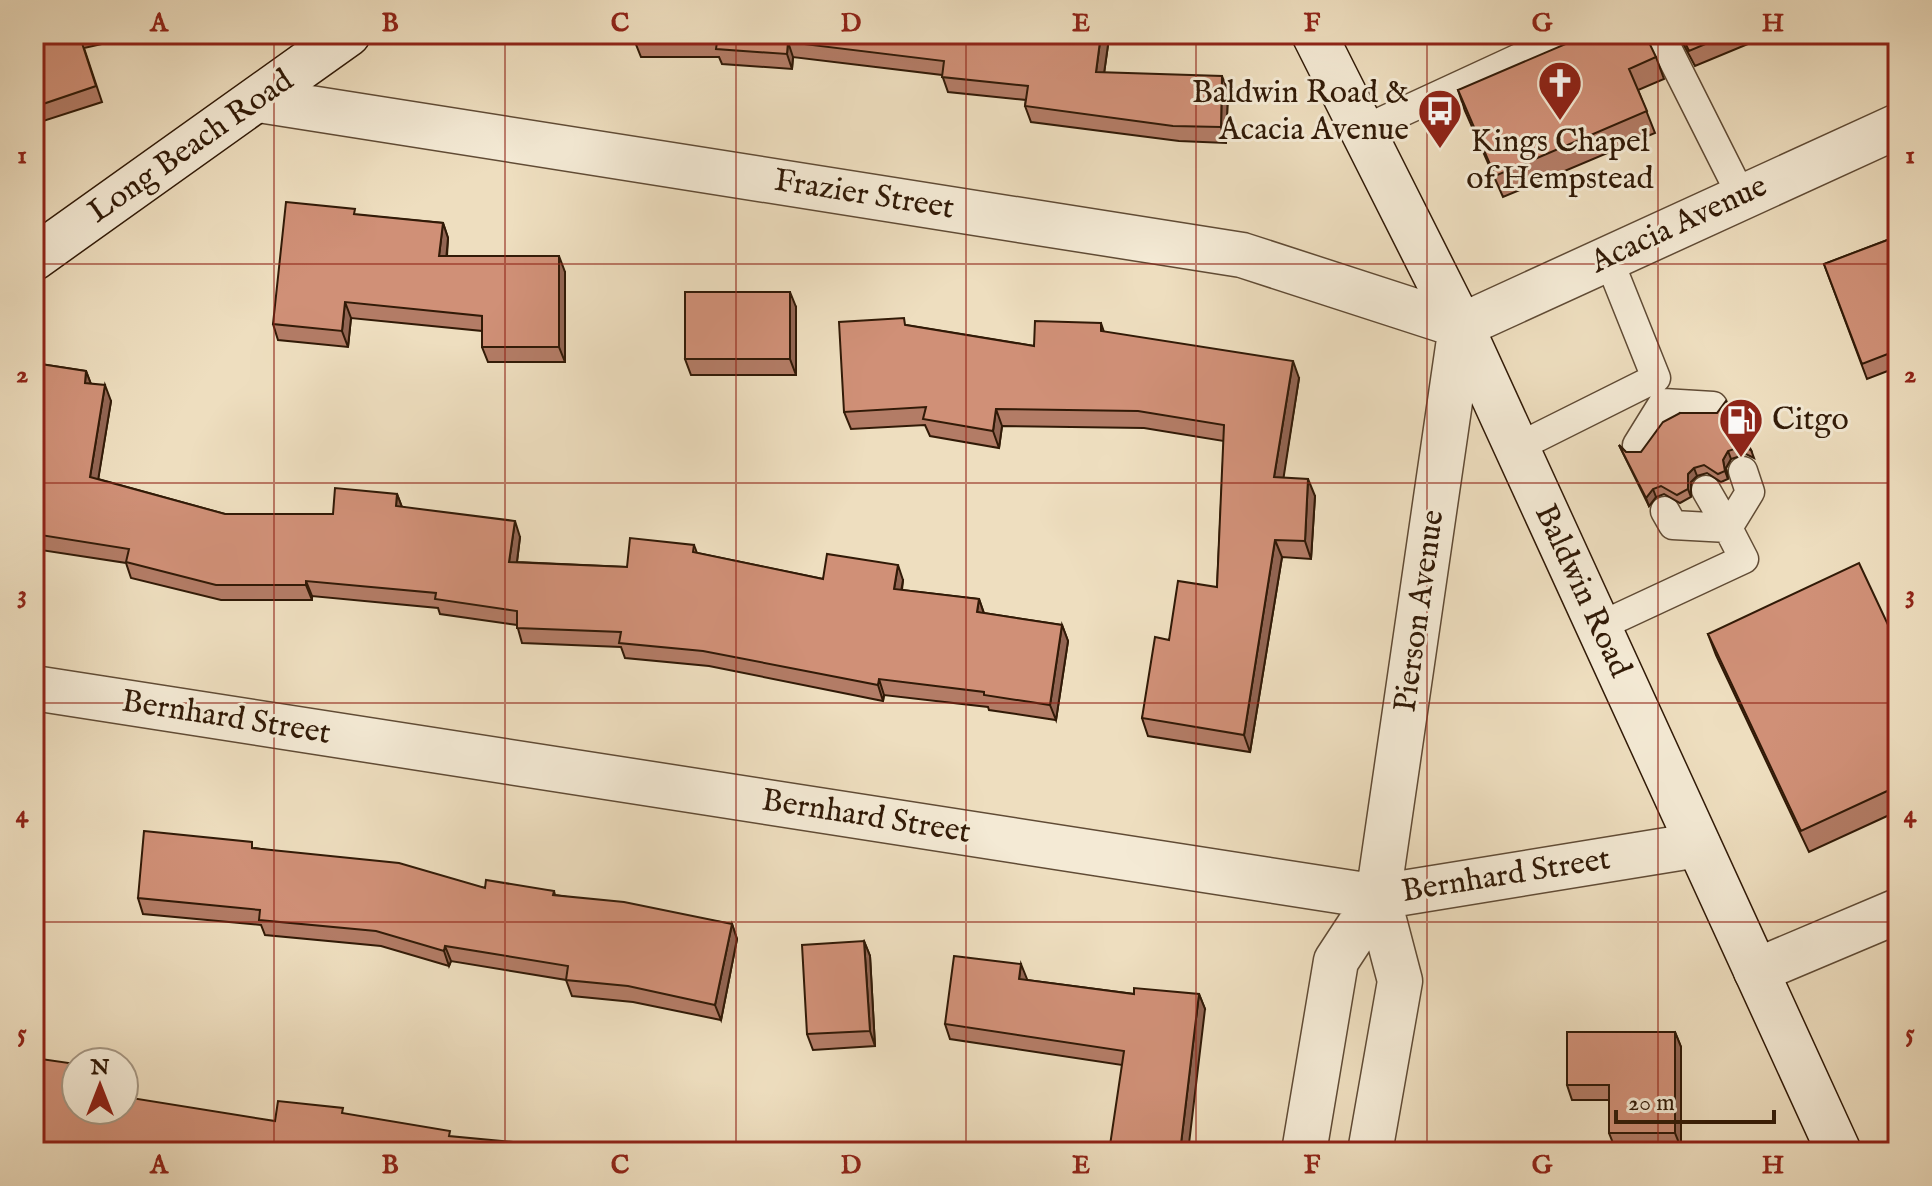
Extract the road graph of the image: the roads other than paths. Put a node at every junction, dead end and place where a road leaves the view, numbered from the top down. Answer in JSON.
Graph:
{"nodes":[{"id":1,"x":348,"y":34,"type":"edge"},
{"id":2,"x":1314,"y":34,"type":"edge"},
{"id":3,"x":1571,"y":34,"type":"edge"},
{"id":4,"x":1660,"y":34,"type":"edge"},
{"id":5,"x":259,"y":100,"type":"junction"},
{"id":6,"x":1898,"y":126,"type":"edge"},
{"id":7,"x":1363,"y":130,"type":"junction"},
{"id":8,"x":1742,"y":197,"type":"junction"},
{"id":9,"x":34,"y":258,"type":"edge"},
{"id":10,"x":1608,"y":258,"type":"junction"},
{"id":11,"x":1461,"y":326,"type":"junction"},
{"id":12,"x":1664,"y":402,"type":"junction"},
{"id":13,"x":1713,"y":406,"type":"dead end"},
{"id":14,"x":1637,"y":445,"type":"dead end"},
{"id":15,"x":1516,"y":448,"type":"junction"},
{"id":16,"x":1743,"y":471,"type":"dead end"},
{"id":17,"x":1706,"y":490,"type":"dead end"},
{"id":18,"x":1665,"y":511,"type":"dead end"},
{"id":19,"x":1728,"y":528,"type":"junction"},
{"id":20,"x":1598,"y":627,"type":"junction"},
{"id":21,"x":34,"y":688,"type":"edge"},
{"id":22,"x":1698,"y":845,"type":"junction"},
{"id":23,"x":1378,"y":897,"type":"junction"},
{"id":24,"x":1898,"y":911,"type":"edge"},
{"id":25,"x":1756,"y":971,"type":"junction"},
{"id":26,"x":1304,"y":1152,"type":"edge"},
{"id":27,"x":1370,"y":1152,"type":"edge"},
{"id":28,"x":1839,"y":1152,"type":"edge"}],
"edges":[{"from":1,"to":5,"type":"street","name":"Long Beach Road"},
{"from":2,"to":7,"type":"street","name":"Baldwin Road"},
{"from":3,"to":7,"type":"lane"},
{"from":4,"to":8,"type":"lane"},
{"from":5,"to":9,"type":"street","name":"Long Beach Road"},
{"from":5,"to":11,"type":"street","name":"Frazier Street"},
{"from":6,"to":8,"type":"street","name":"Acacia Avenue"},
{"from":7,"to":11,"type":"street","name":"Baldwin Road"},
{"from":8,"to":10,"type":"street","name":"Acacia Avenue"},
{"from":10,"to":11,"type":"street","name":"Acacia Avenue"},
{"from":10,"to":12,"type":"lane"},
{"from":11,"to":15,"type":"street","name":"Baldwin Road"},
{"from":11,"to":23,"type":"street","name":"Pierson Avenue"},
{"from":12,"to":13,"type":"lane"},
{"from":12,"to":14,"type":"lane"},
{"from":12,"to":15,"type":"lane"},
{"from":15,"to":20,"type":"street","name":"Baldwin Road"},
{"from":16,"to":19,"type":"lane"},
{"from":17,"to":19,"type":"lane"},
{"from":18,"to":19,"type":"lane"},
{"from":19,"to":20,"type":"lane"},
{"from":20,"to":22,"type":"street","name":"Baldwin Road"},
{"from":21,"to":23,"type":"street","name":"Bernhard Street"},
{"from":22,"to":23,"type":"street","name":"Bernhard Street"},
{"from":22,"to":25,"type":"street","name":"Baldwin Road"},
{"from":23,"to":26,"type":"street","name":"Pierson Avenue"},
{"from":23,"to":27,"type":"street","name":"Pierson Avenue"},
{"from":24,"to":25,"type":"street"},
{"from":25,"to":28,"type":"street","name":"Baldwin Road"}]}
